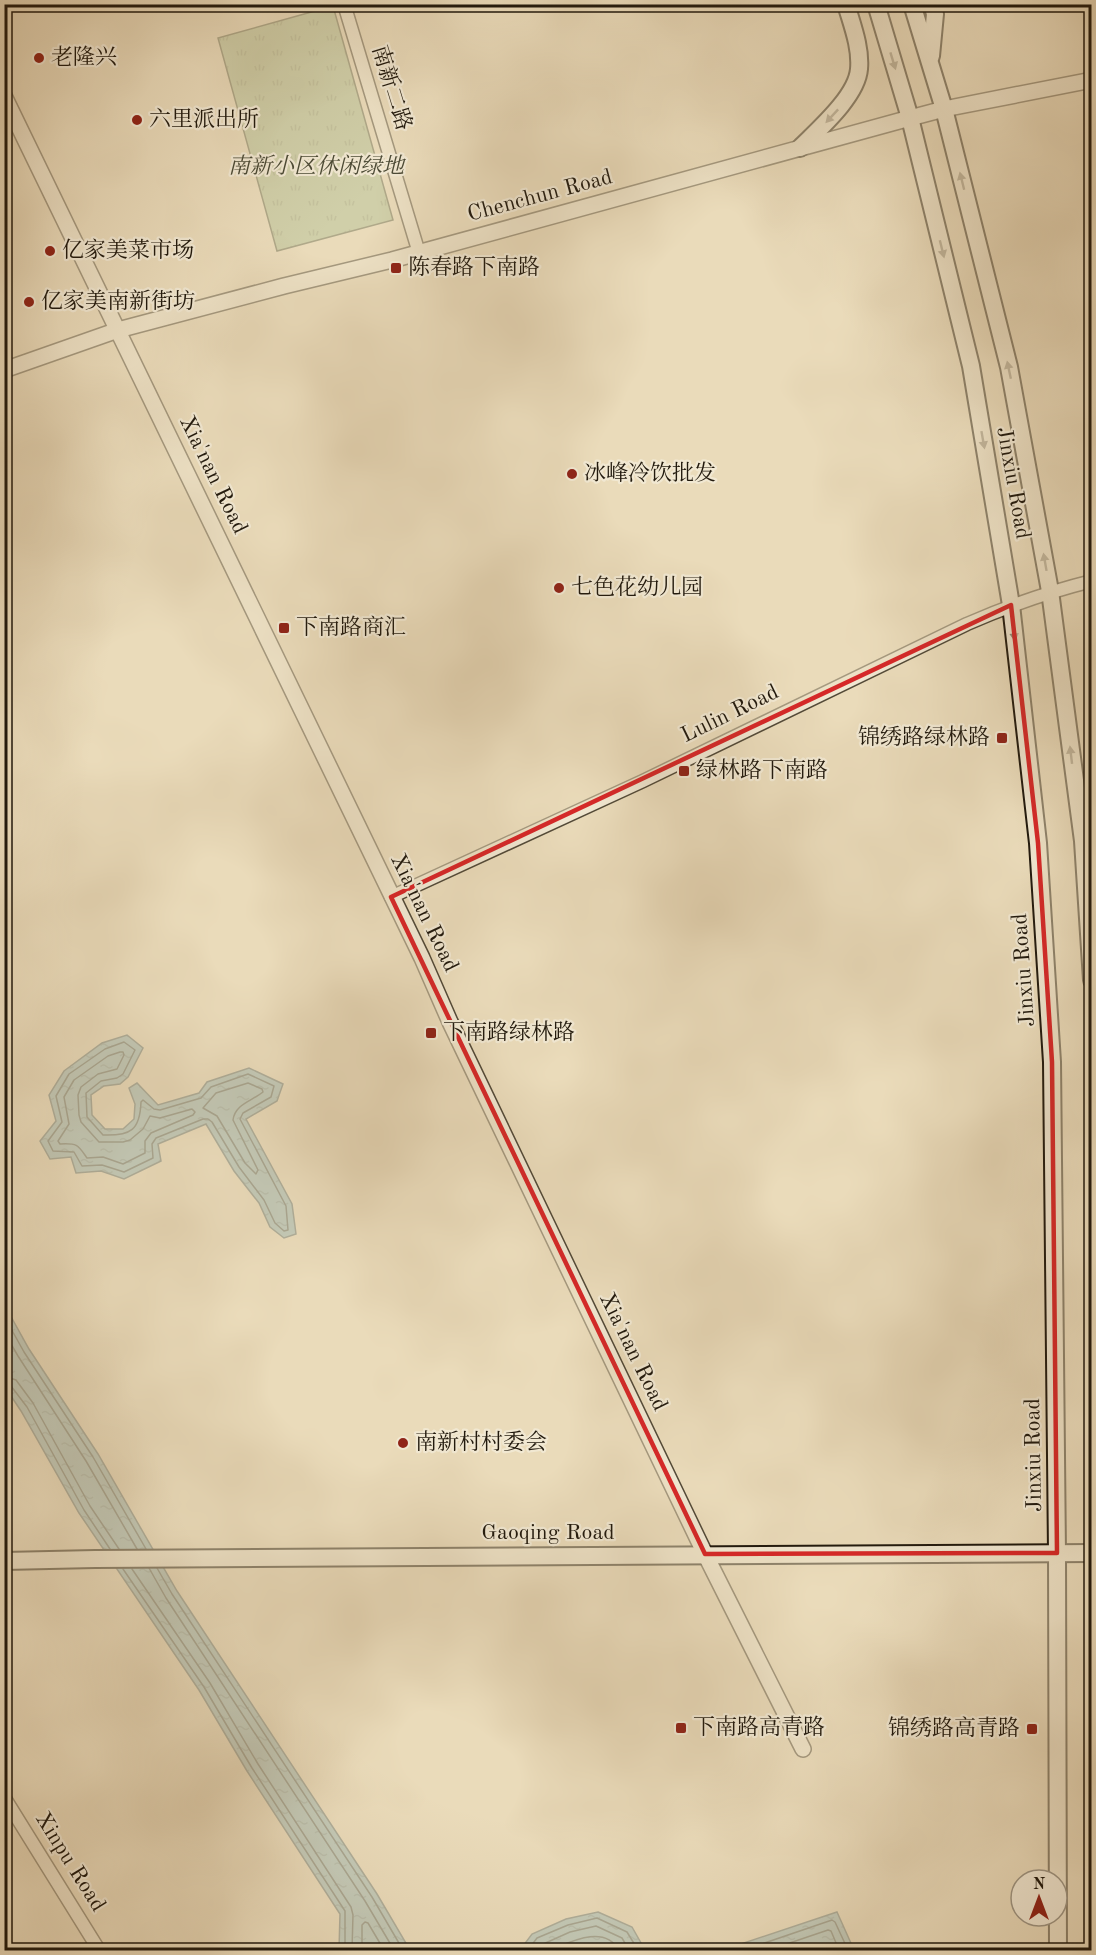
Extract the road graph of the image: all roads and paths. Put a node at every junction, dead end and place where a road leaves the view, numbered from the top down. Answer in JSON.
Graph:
{"nodes":[{"id":1,"x":344,"y":4,"type":"edge"},
{"id":2,"x":846,"y":4,"type":"edge"},
{"id":3,"x":876,"y":4,"type":"edge"},
{"id":4,"x":912,"y":4,"type":"edge"},
{"id":5,"x":932,"y":4,"type":"edge"},
{"id":6,"x":930,"y":63,"type":"junction"},
{"id":7,"x":1092,"y":80,"type":"edge"},
{"id":8,"x":4,"y":96,"type":"edge"},
{"id":9,"x":944,"y":109,"type":"junction"},
{"id":10,"x":910,"y":118,"type":"junction"},
{"id":11,"x":800,"y":148,"type":"junction"},
{"id":12,"x":419,"y":253,"type":"junction"},
{"id":13,"x":118,"y":330,"type":"junction"},
{"id":14,"x":4,"y":370,"type":"edge"},
{"id":15,"x":1092,"y":580,"type":"edge"},
{"id":16,"x":1050,"y":591,"type":"junction"},
{"id":17,"x":1011,"y":605,"type":"junction"},
{"id":18,"x":391,"y":897,"type":"junction"},
{"id":19,"x":1092,"y":980,"type":"edge"},
{"id":20,"x":1058,"y":1553,"type":"junction"},
{"id":21,"x":1092,"y":1553,"type":"edge"},
{"id":22,"x":705,"y":1554,"type":"junction"},
{"id":23,"x":4,"y":1561,"type":"edge"},
{"id":24,"x":803,"y":1749,"type":"dead end"},
{"id":25,"x":4,"y":1797,"type":"edge"},
{"id":26,"x":99,"y":1950,"type":"edge"},
{"id":27,"x":1058,"y":1950,"type":"edge"}],
"edges":[{"from":1,"to":12,"type":"street","name":"南新二路"},
{"from":2,"to":11,"type":"main road","one_way":true},
{"from":3,"to":10,"type":"main road","name":"Jinxiu Road","one_way":true},
{"from":4,"to":6,"type":"main road","name":"Jinxiu Road"},
{"from":5,"to":6,"type":"main road"},
{"from":6,"to":9,"type":"main road","name":"Jinxiu Road"},
{"from":7,"to":9,"type":"street","name":"Chenchun Road"},
{"from":8,"to":13,"type":"street","name":"Xia'nan Road"},
{"from":9,"to":10,"type":"street","name":"Chenchun Road"},
{"from":16,"to":9,"type":"main road","name":"Jinxiu Road","one_way":true},
{"from":10,"to":11,"type":"street","name":"Chenchun Road"},
{"from":10,"to":17,"type":"main road","name":"Jinxiu Road","one_way":true},
{"from":11,"to":12,"type":"street","name":"Chenchun Road"},
{"from":12,"to":13,"type":"street","name":"Chenchun Road"},
{"from":13,"to":14,"type":"street","name":"Chenchun Road"},
{"from":13,"to":18,"type":"street","name":"Xia'nan Road"},
{"from":15,"to":16,"type":"street","name":"Lulin Road"},
{"from":16,"to":17,"type":"street","name":"Lulin Road"},
{"from":19,"to":16,"type":"main road","name":"Jinxiu Road","one_way":true},
{"from":17,"to":18,"type":"street","name":"Lulin Road"},
{"from":17,"to":20,"type":"main road","name":"Jinxiu Road","one_way":true},
{"from":18,"to":22,"type":"street","name":"Xia'nan Road"},
{"from":20,"to":21,"type":"main road","name":"Gaoqing Road"},
{"from":20,"to":22,"type":"main road","name":"Gaoqing Road"},
{"from":20,"to":27,"type":"main road","name":"Jinxiu Road"},
{"from":22,"to":23,"type":"main road","name":"Gaoqing Road"},
{"from":22,"to":24,"type":"street","name":"Xia'nan Road"},
{"from":25,"to":26,"type":"street","name":"Xinpu Road"}]}
